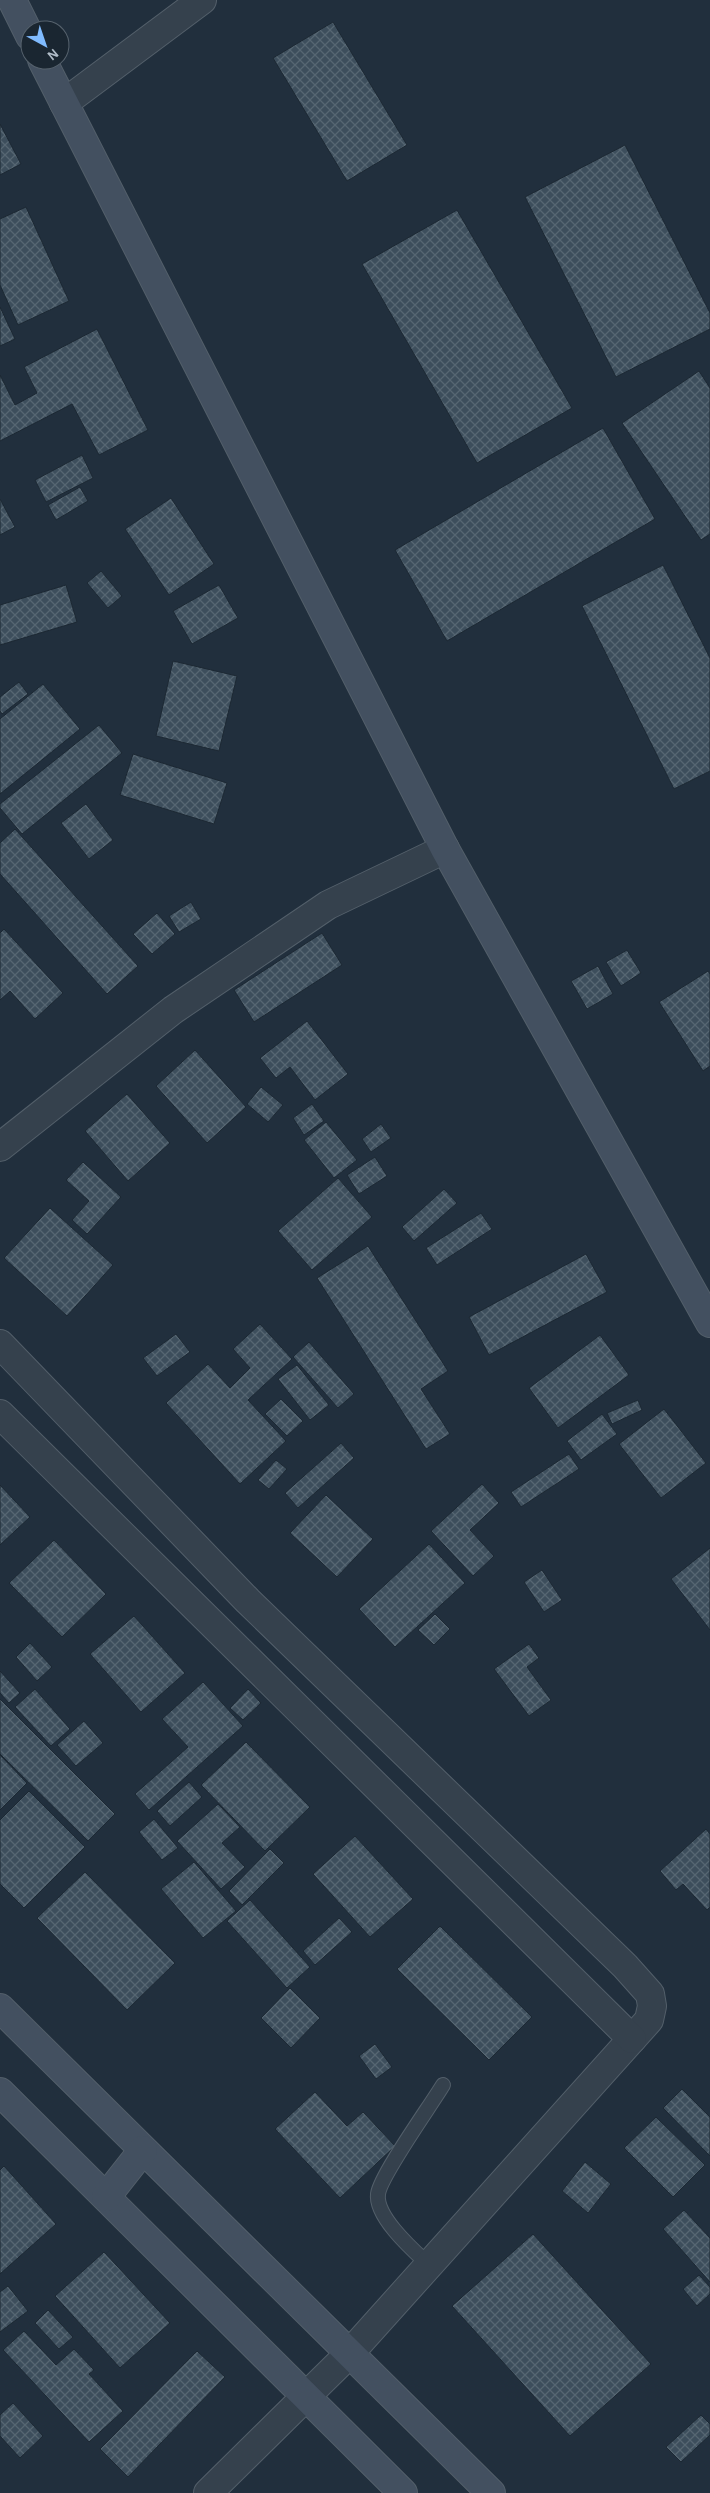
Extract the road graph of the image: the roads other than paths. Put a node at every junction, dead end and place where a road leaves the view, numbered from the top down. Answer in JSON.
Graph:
{"nodes":[{"id":1,"x":12,"y":0,"type":"edge"},
{"id":2,"x":202,"y":0,"type":"edge"},
{"id":3,"x":22,"y":20,"type":"edge"},
{"id":4,"x":47,"y":70,"type":"edge"},
{"id":5,"x":64,"y":103,"type":"junction"},
{"id":6,"x":445,"y":849,"type":"junction"},
{"id":7,"x":0,"y":1147,"type":"edge"},
{"id":8,"x":710,"y":1323,"type":"edge"},
{"id":9,"x":0,"y":1344,"type":"edge"},
{"id":10,"x":0,"y":1414,"type":"edge"},
{"id":11,"x":0,"y":2008,"type":"edge"},
{"id":12,"x":632,"y":2039,"type":"junction"},
{"id":13,"x":443,"y":2085,"type":"dead end"},
{"id":14,"x":0,"y":2092,"type":"edge"},
{"id":15,"x":143,"y":2150,"type":"junction"},
{"id":16,"x":106,"y":2197,"type":"junction"},
{"id":17,"x":428,"y":2265,"type":"junction"},
{"id":18,"x":349,"y":2354,"type":"junction"},
{"id":19,"x":305,"y":2396,"type":"junction"},
{"id":20,"x":208,"y":2493,"type":"edge"},
{"id":21,"x":402,"y":2493,"type":"edge"},
{"id":22,"x":491,"y":2493,"type":"edge"}],
"edges":[{"from":1,"to":3,"type":"main road"},
{"from":2,"to":5,"type":"street"},
{"from":4,"to":5,"type":"main road"},
{"from":5,"to":6,"type":"main road"},
{"from":6,"to":7,"type":"street"},
{"from":6,"to":8,"type":"main road"},
{"from":9,"to":12,"type":"street"},
{"from":10,"to":12,"type":"street"},
{"from":11,"to":15,"type":"main road"},
{"from":12,"to":17,"type":"street"},
{"from":13,"to":17,"type":"lane"},
{"from":14,"to":16,"type":"main road"},
{"from":15,"to":16,"type":"main road"},
{"from":15,"to":18,"type":"main road"},
{"from":16,"to":19,"type":"main road"},
{"from":17,"to":18,"type":"street"},
{"from":18,"to":19,"type":"street"},
{"from":18,"to":22,"type":"main road"},
{"from":19,"to":20,"type":"street"},
{"from":19,"to":21,"type":"main road"}]}
